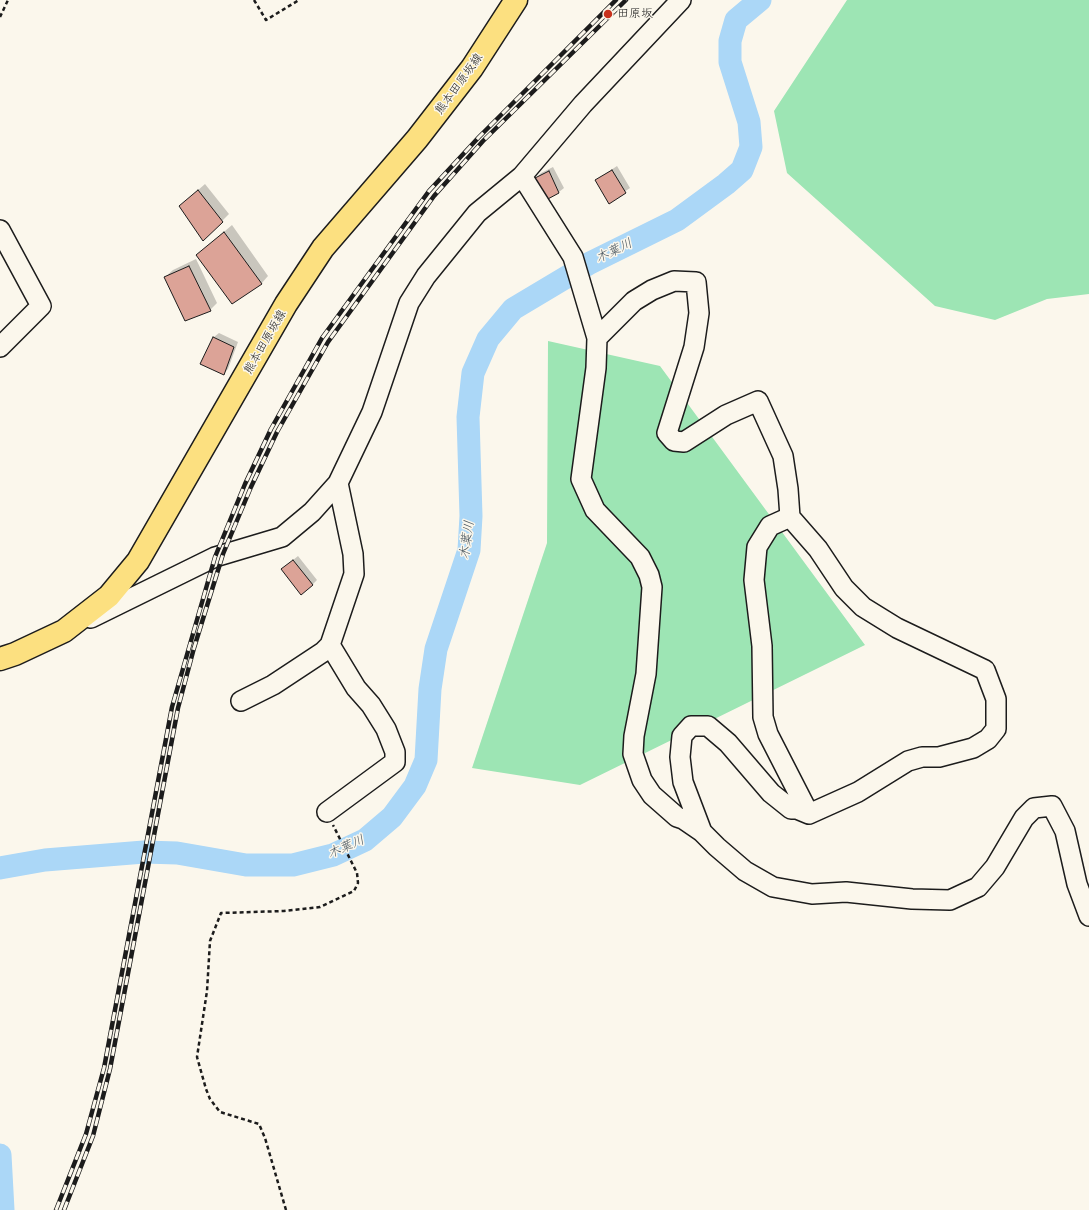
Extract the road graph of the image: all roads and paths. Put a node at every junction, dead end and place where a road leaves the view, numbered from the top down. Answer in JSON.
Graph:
{"nodes":[{"id":1,"x":8,"y":0,"type":"edge"},
{"id":2,"x":254,"y":0,"type":"edge"},
{"id":3,"x":298,"y":0,"type":"edge"},
{"id":4,"x":516,"y":0,"type":"edge"},
{"id":5,"x":681,"y":0,"type":"edge"},
{"id":6,"x":0,"y":17,"type":"edge"},
{"id":7,"x":522,"y":176,"type":"junction"},
{"id":8,"x":0,"y":230,"type":"edge"},
{"id":9,"x":597,"y":338,"type":"junction"},
{"id":10,"x":0,"y":347,"type":"edge"},
{"id":11,"x":338,"y":483,"type":"junction"},
{"id":12,"x":790,"y":517,"type":"junction"},
{"id":13,"x":64,"y":631,"type":"junction"},
{"id":14,"x":330,"y":645,"type":"junction"},
{"id":15,"x":0,"y":659,"type":"edge"},
{"id":16,"x":241,"y":701,"type":"dead end"},
{"id":17,"x":327,"y":812,"type":"joint"},
{"id":18,"x":809,"y":814,"type":"junction"},
{"id":19,"x":702,"y":832,"type":"junction"},
{"id":20,"x":1089,"y":916,"type":"edge"},
{"id":21,"x":286,"y":1210,"type":"edge"}],
"edges":[{"from":1,"to":6,"type":"path"},
{"from":2,"to":3,"type":"path"},
{"from":4,"to":13,"type":"main road","name":"熊本田原坂線"},
{"from":5,"to":7,"type":"street"},
{"from":7,"to":9,"type":"street"},
{"from":7,"to":11,"type":"street"},
{"from":8,"to":10,"type":"street"},
{"from":9,"to":12,"type":"street"},
{"from":9,"to":19,"type":"street"},
{"from":11,"to":13,"type":"street"},
{"from":11,"to":14,"type":"street"},
{"from":12,"to":18,"type":"street"},
{"from":12,"to":18,"type":"street"},
{"from":13,"to":15,"type":"main road","name":"熊本田原坂線"},
{"from":14,"to":16,"type":"street"},
{"from":14,"to":17,"type":"street"},
{"from":17,"to":21,"type":"path"},
{"from":18,"to":19,"type":"street"},
{"from":19,"to":20,"type":"street"}]}
